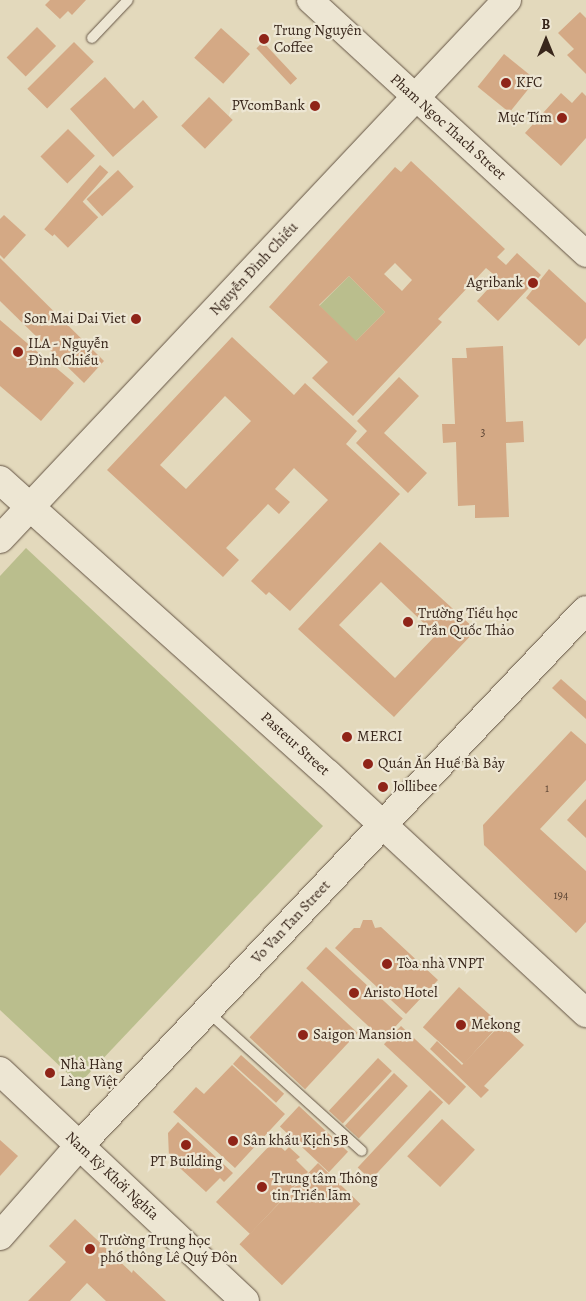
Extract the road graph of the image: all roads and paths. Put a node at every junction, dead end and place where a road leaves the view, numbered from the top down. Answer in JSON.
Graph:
{"nodes":[{"id":1,"x":128,"y":0,"type":"edge"},
{"id":2,"x":310,"y":0,"type":"edge"},
{"id":3,"x":508,"y":0,"type":"edge"},
{"id":4,"x":92,"y":38,"type":"dead end"},
{"id":5,"x":415,"y":98,"type":"junction"},
{"id":6,"x":586,"y":254,"type":"edge"},
{"id":7,"x":0,"y":480,"type":"edge"},
{"id":8,"x":29,"y":508,"type":"junction"},
{"id":9,"x":0,"y":539,"type":"edge"},
{"id":10,"x":586,"y":610,"type":"edge"},
{"id":11,"x":382,"y":825,"type":"junction"},
{"id":12,"x":207,"y":1011,"type":"junction"},
{"id":13,"x":586,"y":1013,"type":"edge"},
{"id":14,"x":0,"y":1071,"type":"edge"},
{"id":15,"x":80,"y":1146,"type":"junction"},
{"id":16,"x":362,"y":1151,"type":"dead end"},
{"id":17,"x":0,"y":1236,"type":"edge"},
{"id":18,"x":245,"y":1301,"type":"edge"}],
"edges":[{"from":1,"to":4,"type":"lane"},
{"from":2,"to":5,"type":"street","name":"Pham Ngoc Thach Street"},
{"from":3,"to":5,"type":"main road","name":"Nguyễn Đình Chiểu"},
{"from":5,"to":6,"type":"street","name":"Pham Ngoc Thach Street"},
{"from":5,"to":8,"type":"main road","name":"Nguyễn Đình Chiểu"},
{"from":7,"to":8,"type":"main road","name":"Pasteur Street"},
{"from":8,"to":9,"type":"main road","name":"Nguyễn Đình Chiểu"},
{"from":8,"to":11,"type":"main road","name":"Pasteur Street"},
{"from":10,"to":11,"type":"main road","name":"Vo Van Tan Street"},
{"from":11,"to":12,"type":"main road","name":"Vo Van Tan Street"},
{"from":11,"to":13,"type":"main road","name":"Pasteur Street"},
{"from":12,"to":15,"type":"main road","name":"Vo Van Tan Street"},
{"from":12,"to":16,"type":"lane"},
{"from":14,"to":15,"type":"main road","name":"Nam Kỳ Khởi Nghĩa"},
{"from":15,"to":17,"type":"main road","name":"Vo Van Tan Street"},
{"from":15,"to":18,"type":"main road","name":"Nam Kỳ Khởi Nghĩa"}]}
